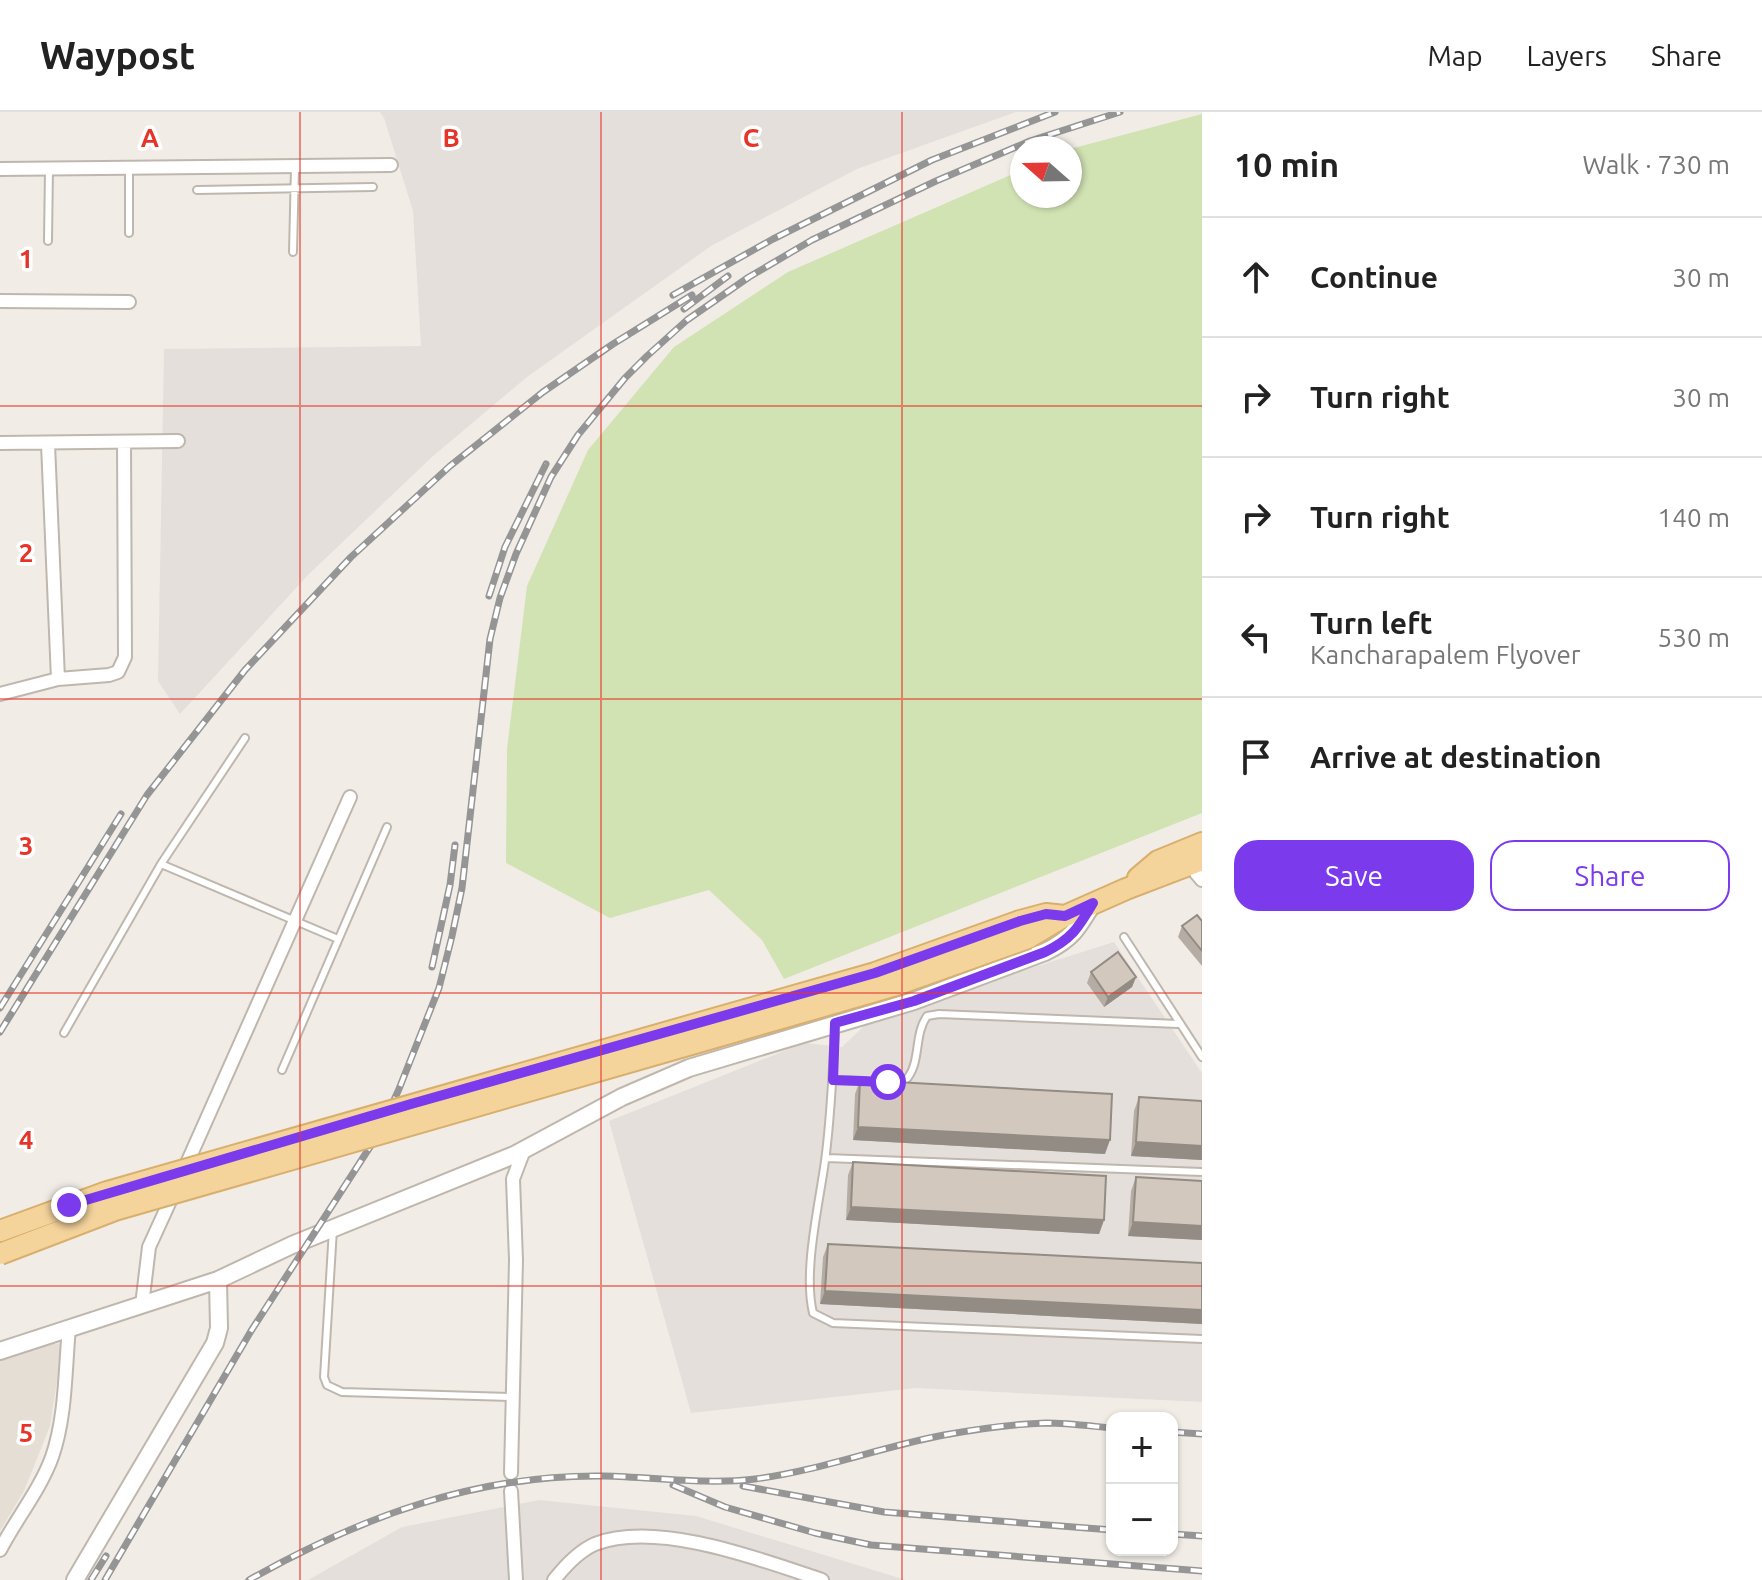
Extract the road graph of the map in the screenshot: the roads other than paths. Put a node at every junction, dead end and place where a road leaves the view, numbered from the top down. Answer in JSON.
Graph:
{"nodes":[{"id":1,"x":391,"y":165,"type":"dead end"},
{"id":2,"x":295,"y":166,"type":"junction"},
{"id":3,"x":49,"y":168,"type":"junction"},
{"id":4,"x":129,"y":168,"type":"junction"},
{"id":5,"x":0,"y":169,"type":"edge"},
{"id":6,"x":373,"y":187,"type":"dead end"},
{"id":7,"x":294,"y":188,"type":"junction"},
{"id":8,"x":197,"y":190,"type":"dead end"},
{"id":9,"x":129,"y":233,"type":"dead end"},
{"id":10,"x":48,"y":241,"type":"dead end"},
{"id":11,"x":293,"y":252,"type":"dead end"},
{"id":12,"x":0,"y":301,"type":"edge"},
{"id":13,"x":129,"y":302,"type":"dead end"},
{"id":14,"x":178,"y":441,"type":"dead end"},
{"id":15,"x":0,"y":443,"type":"edge"},
{"id":16,"x":124,"y":443,"type":"junction"},
{"id":17,"x":48,"y":444,"type":"junction"},
{"id":18,"x":58,"y":679,"type":"junction"},
{"id":19,"x":0,"y":694,"type":"edge"},
{"id":20,"x":245,"y":738,"type":"dead end"},
{"id":21,"x":350,"y":797,"type":"dead end"},
{"id":22,"x":387,"y":827,"type":"dead end"},
{"id":23,"x":1202,"y":843,"type":"edge"},
{"id":24,"x":161,"y":864,"type":"junction"},
{"id":25,"x":1201,"y":871,"type":"edge"},
{"id":26,"x":1126,"y":889,"type":"junction"},
{"id":27,"x":1093,"y":903,"type":"junction"},
{"id":28,"x":295,"y":920,"type":"junction"},
{"id":29,"x":1024,"y":929,"type":"junction"},
{"id":30,"x":1124,"y":937,"type":"dead end"},
{"id":31,"x":338,"y":939,"type":"junction"},
{"id":32,"x":835,"y":1023,"type":"junction"},
{"id":33,"x":1178,"y":1024,"type":"junction"},
{"id":34,"x":64,"y":1033,"type":"dead end"},
{"id":35,"x":1202,"y":1057,"type":"edge"},
{"id":36,"x":282,"y":1070,"type":"dead end"},
{"id":37,"x":833,"y":1080,"type":"junction"},
{"id":38,"x":524,"y":1150,"type":"junction"},
{"id":39,"x":826,"y":1158,"type":"junction"},
{"id":40,"x":494,"y":1163,"type":"junction"},
{"id":41,"x":1202,"y":1172,"type":"edge"},
{"id":42,"x":513,"y":1179,"type":"junction"},
{"id":43,"x":333,"y":1229,"type":"junction"},
{"id":44,"x":0,"y":1231,"type":"edge"},
{"id":45,"x":0,"y":1254,"type":"edge"},
{"id":46,"x":218,"y":1280,"type":"junction"},
{"id":47,"x":142,"y":1305,"type":"junction"},
{"id":48,"x":69,"y":1328,"type":"junction"},
{"id":49,"x":1202,"y":1339,"type":"edge"},
{"id":50,"x":0,"y":1351,"type":"edge"},
{"id":51,"x":513,"y":1397,"type":"junction"},
{"id":52,"x":511,"y":1473,"type":"dead end"},
{"id":53,"x":511,"y":1491,"type":"dead end"},
{"id":54,"x":0,"y":1550,"type":"edge"},
{"id":55,"x":75,"y":1580,"type":"edge"},
{"id":56,"x":516,"y":1580,"type":"edge"},
{"id":57,"x":554,"y":1580,"type":"edge"},
{"id":58,"x":822,"y":1580,"type":"edge"}],
"edges":[{"from":1,"to":2,"type":"street"},
{"from":2,"to":4,"type":"street"},
{"from":2,"to":7,"type":"lane"},
{"from":3,"to":4,"type":"street"},
{"from":3,"to":5,"type":"street"},
{"from":3,"to":10,"type":"lane"},
{"from":4,"to":9,"type":"lane"},
{"from":6,"to":7,"type":"lane"},
{"from":7,"to":8,"type":"lane"},
{"from":7,"to":11,"type":"lane"},
{"from":12,"to":13,"type":"street"},
{"from":14,"to":16,"type":"street"},
{"from":15,"to":17,"type":"street"},
{"from":16,"to":17,"type":"street"},
{"from":16,"to":18,"type":"street"},
{"from":17,"to":18,"type":"street"},
{"from":18,"to":19,"type":"street"},
{"from":20,"to":24,"type":"lane"},
{"from":21,"to":28,"type":"street"},
{"from":22,"to":31,"type":"lane"},
{"from":23,"to":26,"type":"main road"},
{"from":24,"to":28,"type":"lane"},
{"from":24,"to":34,"type":"lane"},
{"from":25,"to":26,"type":"main road"},
{"from":26,"to":27,"type":"main road"},
{"from":27,"to":29,"type":"main road"},
{"from":27,"to":32,"type":"street"},
{"from":28,"to":31,"type":"lane"},
{"from":28,"to":47,"type":"street"},
{"from":29,"to":44,"type":"main road","bridge":true},
{"from":29,"to":45,"type":"main road","bridge":true},
{"from":30,"to":33,"type":"lane"},
{"from":31,"to":36,"type":"lane"},
{"from":32,"to":37,"type":"lane"},
{"from":32,"to":38,"type":"street"},
{"from":33,"to":35,"type":"lane"},
{"from":33,"to":37,"type":"lane"},
{"from":37,"to":39,"type":"lane"},
{"from":38,"to":40,"type":"street"},
{"from":38,"to":42,"type":"street"},
{"from":39,"to":41,"type":"lane"},
{"from":39,"to":49,"type":"lane"},
{"from":40,"to":42,"type":"street"},
{"from":40,"to":43,"type":"street"},
{"from":42,"to":51,"type":"street"},
{"from":43,"to":46,"type":"street"},
{"from":43,"to":51,"type":"lane"},
{"from":46,"to":47,"type":"street"},
{"from":46,"to":55,"type":"street"},
{"from":47,"to":48,"type":"street"},
{"from":48,"to":50,"type":"street"},
{"from":48,"to":54,"type":"street"},
{"from":51,"to":52,"type":"street"},
{"from":53,"to":56,"type":"street"},
{"from":57,"to":58,"type":"street"}]}
